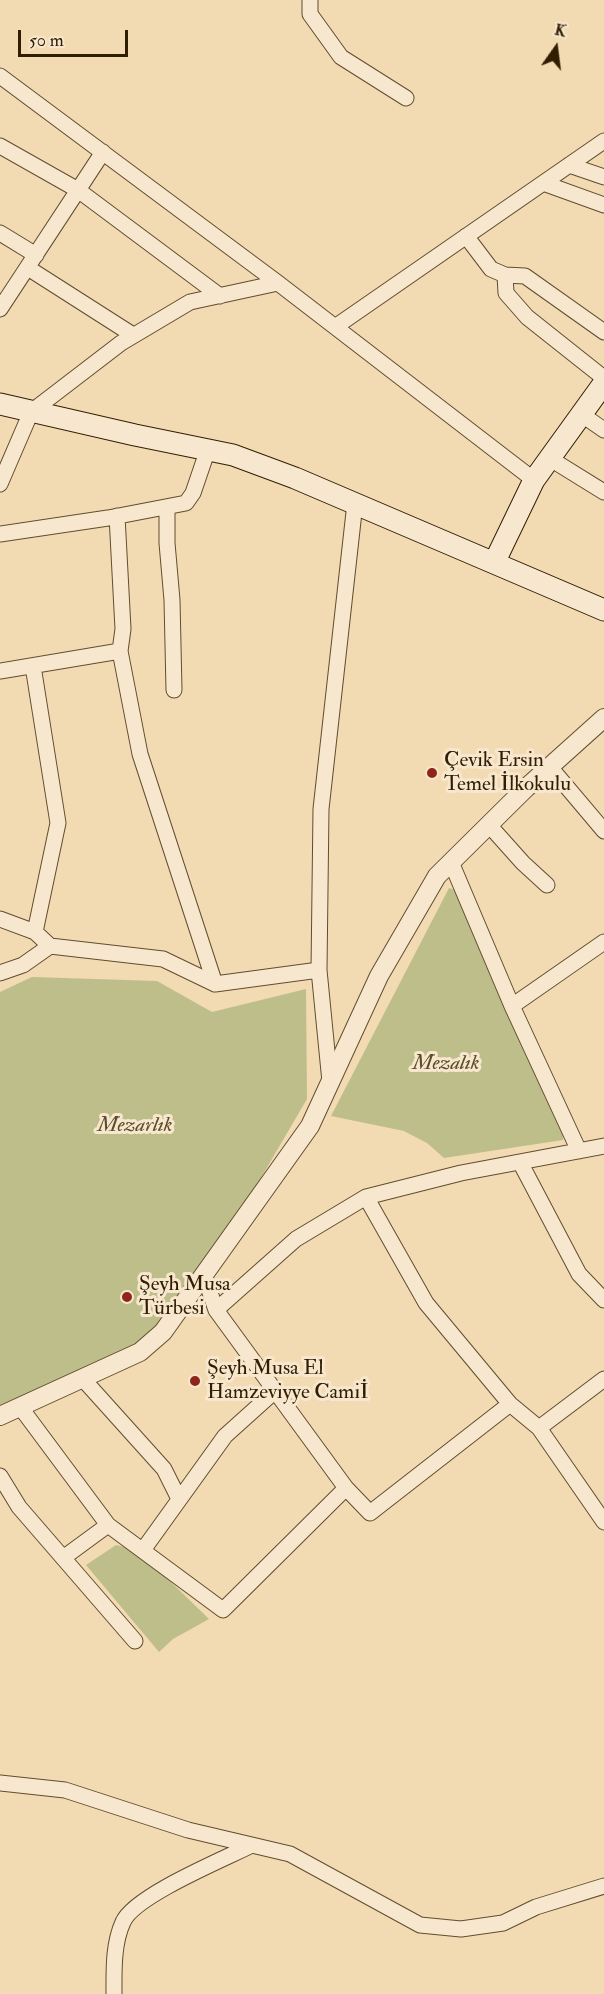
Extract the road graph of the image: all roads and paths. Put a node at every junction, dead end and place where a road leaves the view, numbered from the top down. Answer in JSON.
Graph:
{"nodes":[{"id":1,"x":310,"y":0,"type":"edge"},
{"id":2,"x":0,"y":76,"type":"edge"},
{"id":3,"x":406,"y":98,"type":"dead end"},
{"id":4,"x":604,"y":141,"type":"edge"},
{"id":5,"x":0,"y":146,"type":"edge"},
{"id":6,"x":102,"y":153,"type":"junction"},
{"id":7,"x":569,"y":165,"type":"junction"},
{"id":8,"x":604,"y":177,"type":"edge"},
{"id":9,"x":543,"y":183,"type":"junction"},
{"id":10,"x":78,"y":190,"type":"junction"},
{"id":11,"x":604,"y":205,"type":"edge"},
{"id":12,"x":0,"y":233,"type":"edge"},
{"id":13,"x":466,"y":236,"type":"junction"},
{"id":14,"x":32,"y":261,"type":"junction"},
{"id":15,"x":505,"y":275,"type":"junction"},
{"id":16,"x":278,"y":283,"type":"junction"},
{"id":17,"x":220,"y":296,"type":"junction"},
{"id":18,"x":0,"y":309,"type":"edge"},
{"id":19,"x":335,"y":327,"type":"junction"},
{"id":20,"x":604,"y":332,"type":"edge"},
{"id":21,"x":133,"y":335,"type":"junction"},
{"id":22,"x":604,"y":378,"type":"edge"},
{"id":23,"x":604,"y":383,"type":"edge"},
{"id":24,"x":0,"y":404,"type":"edge"},
{"id":25,"x":31,"y":412,"type":"junction"},
{"id":26,"x":581,"y":414,"type":"junction"},
{"id":27,"x":604,"y":430,"type":"edge"},
{"id":28,"x":208,"y":449,"type":"junction"},
{"id":29,"x":549,"y":458,"type":"junction"},
{"id":30,"x":534,"y":480,"type":"junction"},
{"id":31,"x":0,"y":484,"type":"edge"},
{"id":32,"x":604,"y":492,"type":"edge"},
{"id":33,"x":355,"y":503,"type":"junction"},
{"id":34,"x":167,"y":508,"type":"junction"},
{"id":35,"x":117,"y":516,"type":"junction"},
{"id":36,"x":0,"y":534,"type":"edge"},
{"id":37,"x":494,"y":563,"type":"junction"},
{"id":38,"x":604,"y":610,"type":"edge"},
{"id":39,"x":120,"y":651,"type":"junction"},
{"id":40,"x":33,"y":666,"type":"junction"},
{"id":41,"x":0,"y":670,"type":"edge"},
{"id":42,"x":174,"y":690,"type":"dead end"},
{"id":43,"x":603,"y":722,"type":"edge"},
{"id":44,"x":550,"y":767,"type":"junction"},
{"id":45,"x":489,"y":825,"type":"junction"},
{"id":46,"x":604,"y":831,"type":"edge"},
{"id":47,"x":451,"y":862,"type":"junction"},
{"id":48,"x":547,"y":885,"type":"dead end"},
{"id":49,"x":0,"y":920,"type":"edge"},
{"id":50,"x":35,"y":932,"type":"junction"},
{"id":51,"x":604,"y":942,"type":"edge"},
{"id":52,"x":50,"y":946,"type":"junction"},
{"id":53,"x":320,"y":970,"type":"junction"},
{"id":54,"x":0,"y":974,"type":"edge"},
{"id":55,"x":215,"y":984,"type":"junction"},
{"id":56,"x":512,"y":1005,"type":"junction"},
{"id":57,"x":330,"y":1082,"type":"junction"},
{"id":58,"x":604,"y":1146,"type":"edge"},
{"id":59,"x":579,"y":1151,"type":"junction"},
{"id":60,"x":520,"y":1162,"type":"junction"},
{"id":61,"x":366,"y":1197,"type":"junction"},
{"id":62,"x":204,"y":1275,"type":"junction"},
{"id":63,"x":604,"y":1300,"type":"edge"},
{"id":64,"x":216,"y":1310,"type":"junction"},
{"id":65,"x":83,"y":1379,"type":"junction"},
{"id":66,"x":604,"y":1379,"type":"edge"},
{"id":67,"x":275,"y":1391,"type":"junction"},
{"id":68,"x":510,"y":1404,"type":"junction"},
{"id":69,"x":21,"y":1408,"type":"junction"},
{"id":70,"x":0,"y":1416,"type":"edge"},
{"id":71,"x":539,"y":1428,"type":"junction"},
{"id":72,"x":0,"y":1476,"type":"edge"},
{"id":73,"x":346,"y":1488,"type":"junction"},
{"id":74,"x":178,"y":1499,"type":"junction"},
{"id":75,"x":604,"y":1522,"type":"edge"},
{"id":76,"x":108,"y":1525,"type":"junction"},
{"id":77,"x":143,"y":1550,"type":"junction"},
{"id":78,"x":63,"y":1558,"type":"junction"},
{"id":79,"x":135,"y":1641,"type":"dead end"},
{"id":80,"x":0,"y":1783,"type":"edge"},
{"id":81,"x":252,"y":1845,"type":"junction"},
{"id":82,"x":604,"y":1886,"type":"edge"},
{"id":83,"x":114,"y":1994,"type":"edge"}],
"edges":[{"from":1,"to":3,"type":"street"},
{"from":2,"to":6,"type":"street"},
{"from":4,"to":7,"type":"street"},
{"from":5,"to":10,"type":"street"},
{"from":6,"to":10,"type":"street"},
{"from":6,"to":16,"type":"street"},
{"from":7,"to":8,"type":"street"},
{"from":7,"to":9,"type":"street"},
{"from":9,"to":11,"type":"street"},
{"from":9,"to":13,"type":"street"},
{"from":10,"to":14,"type":"street"},
{"from":10,"to":17,"type":"street"},
{"from":12,"to":14,"type":"street"},
{"from":13,"to":15,"type":"street"},
{"from":13,"to":19,"type":"street"},
{"from":14,"to":18,"type":"street"},
{"from":14,"to":21,"type":"street"},
{"from":15,"to":20,"type":"street"},
{"from":15,"to":22,"type":"street"},
{"from":16,"to":17,"type":"street"},
{"from":16,"to":19,"type":"street"},
{"from":17,"to":21,"type":"street"},
{"from":19,"to":30,"type":"street"},
{"from":21,"to":25,"type":"street"},
{"from":23,"to":26,"type":"main road"},
{"from":24,"to":25,"type":"main road"},
{"from":25,"to":28,"type":"main road"},
{"from":25,"to":31,"type":"street"},
{"from":26,"to":27,"type":"street"},
{"from":26,"to":29,"type":"main road"},
{"from":28,"to":33,"type":"main road"},
{"from":28,"to":34,"type":"street"},
{"from":29,"to":30,"type":"main road"},
{"from":29,"to":32,"type":"street"},
{"from":30,"to":37,"type":"main road"},
{"from":33,"to":37,"type":"main road"},
{"from":33,"to":53,"type":"street"},
{"from":34,"to":35,"type":"street"},
{"from":34,"to":42,"type":"street"},
{"from":35,"to":36,"type":"street"},
{"from":35,"to":39,"type":"street"},
{"from":37,"to":38,"type":"main road"},
{"from":39,"to":40,"type":"street"},
{"from":39,"to":55,"type":"street"},
{"from":40,"to":41,"type":"street"},
{"from":40,"to":50,"type":"street"},
{"from":43,"to":44,"type":"street"},
{"from":44,"to":45,"type":"street"},
{"from":44,"to":46,"type":"street"},
{"from":45,"to":47,"type":"street"},
{"from":45,"to":48,"type":"street"},
{"from":47,"to":56,"type":"street"},
{"from":47,"to":57,"type":"street"},
{"from":49,"to":50,"type":"street"},
{"from":50,"to":52,"type":"street"},
{"from":51,"to":56,"type":"street"},
{"from":52,"to":54,"type":"street"},
{"from":52,"to":55,"type":"street"},
{"from":53,"to":55,"type":"street"},
{"from":53,"to":57,"type":"street"},
{"from":56,"to":59,"type":"street"},
{"from":57,"to":62,"type":"street"},
{"from":58,"to":59,"type":"street"},
{"from":59,"to":60,"type":"street"},
{"from":60,"to":61,"type":"street"},
{"from":60,"to":63,"type":"street"},
{"from":61,"to":64,"type":"street"},
{"from":61,"to":68,"type":"street"},
{"from":62,"to":64,"type":"street"},
{"from":62,"to":65,"type":"street"},
{"from":64,"to":67,"type":"street"},
{"from":65,"to":69,"type":"street"},
{"from":65,"to":74,"type":"street"},
{"from":66,"to":71,"type":"street"},
{"from":67,"to":73,"type":"street"},
{"from":67,"to":74,"type":"street"},
{"from":68,"to":71,"type":"street"},
{"from":68,"to":73,"type":"street"},
{"from":69,"to":70,"type":"street"},
{"from":69,"to":76,"type":"street"},
{"from":71,"to":75,"type":"street"},
{"from":72,"to":78,"type":"street"},
{"from":73,"to":77,"type":"street"},
{"from":74,"to":77,"type":"street"},
{"from":76,"to":77,"type":"street"},
{"from":76,"to":78,"type":"street"},
{"from":78,"to":79,"type":"street"},
{"from":80,"to":81,"type":"street"},
{"from":81,"to":82,"type":"street"},
{"from":81,"to":83,"type":"street"}]}
